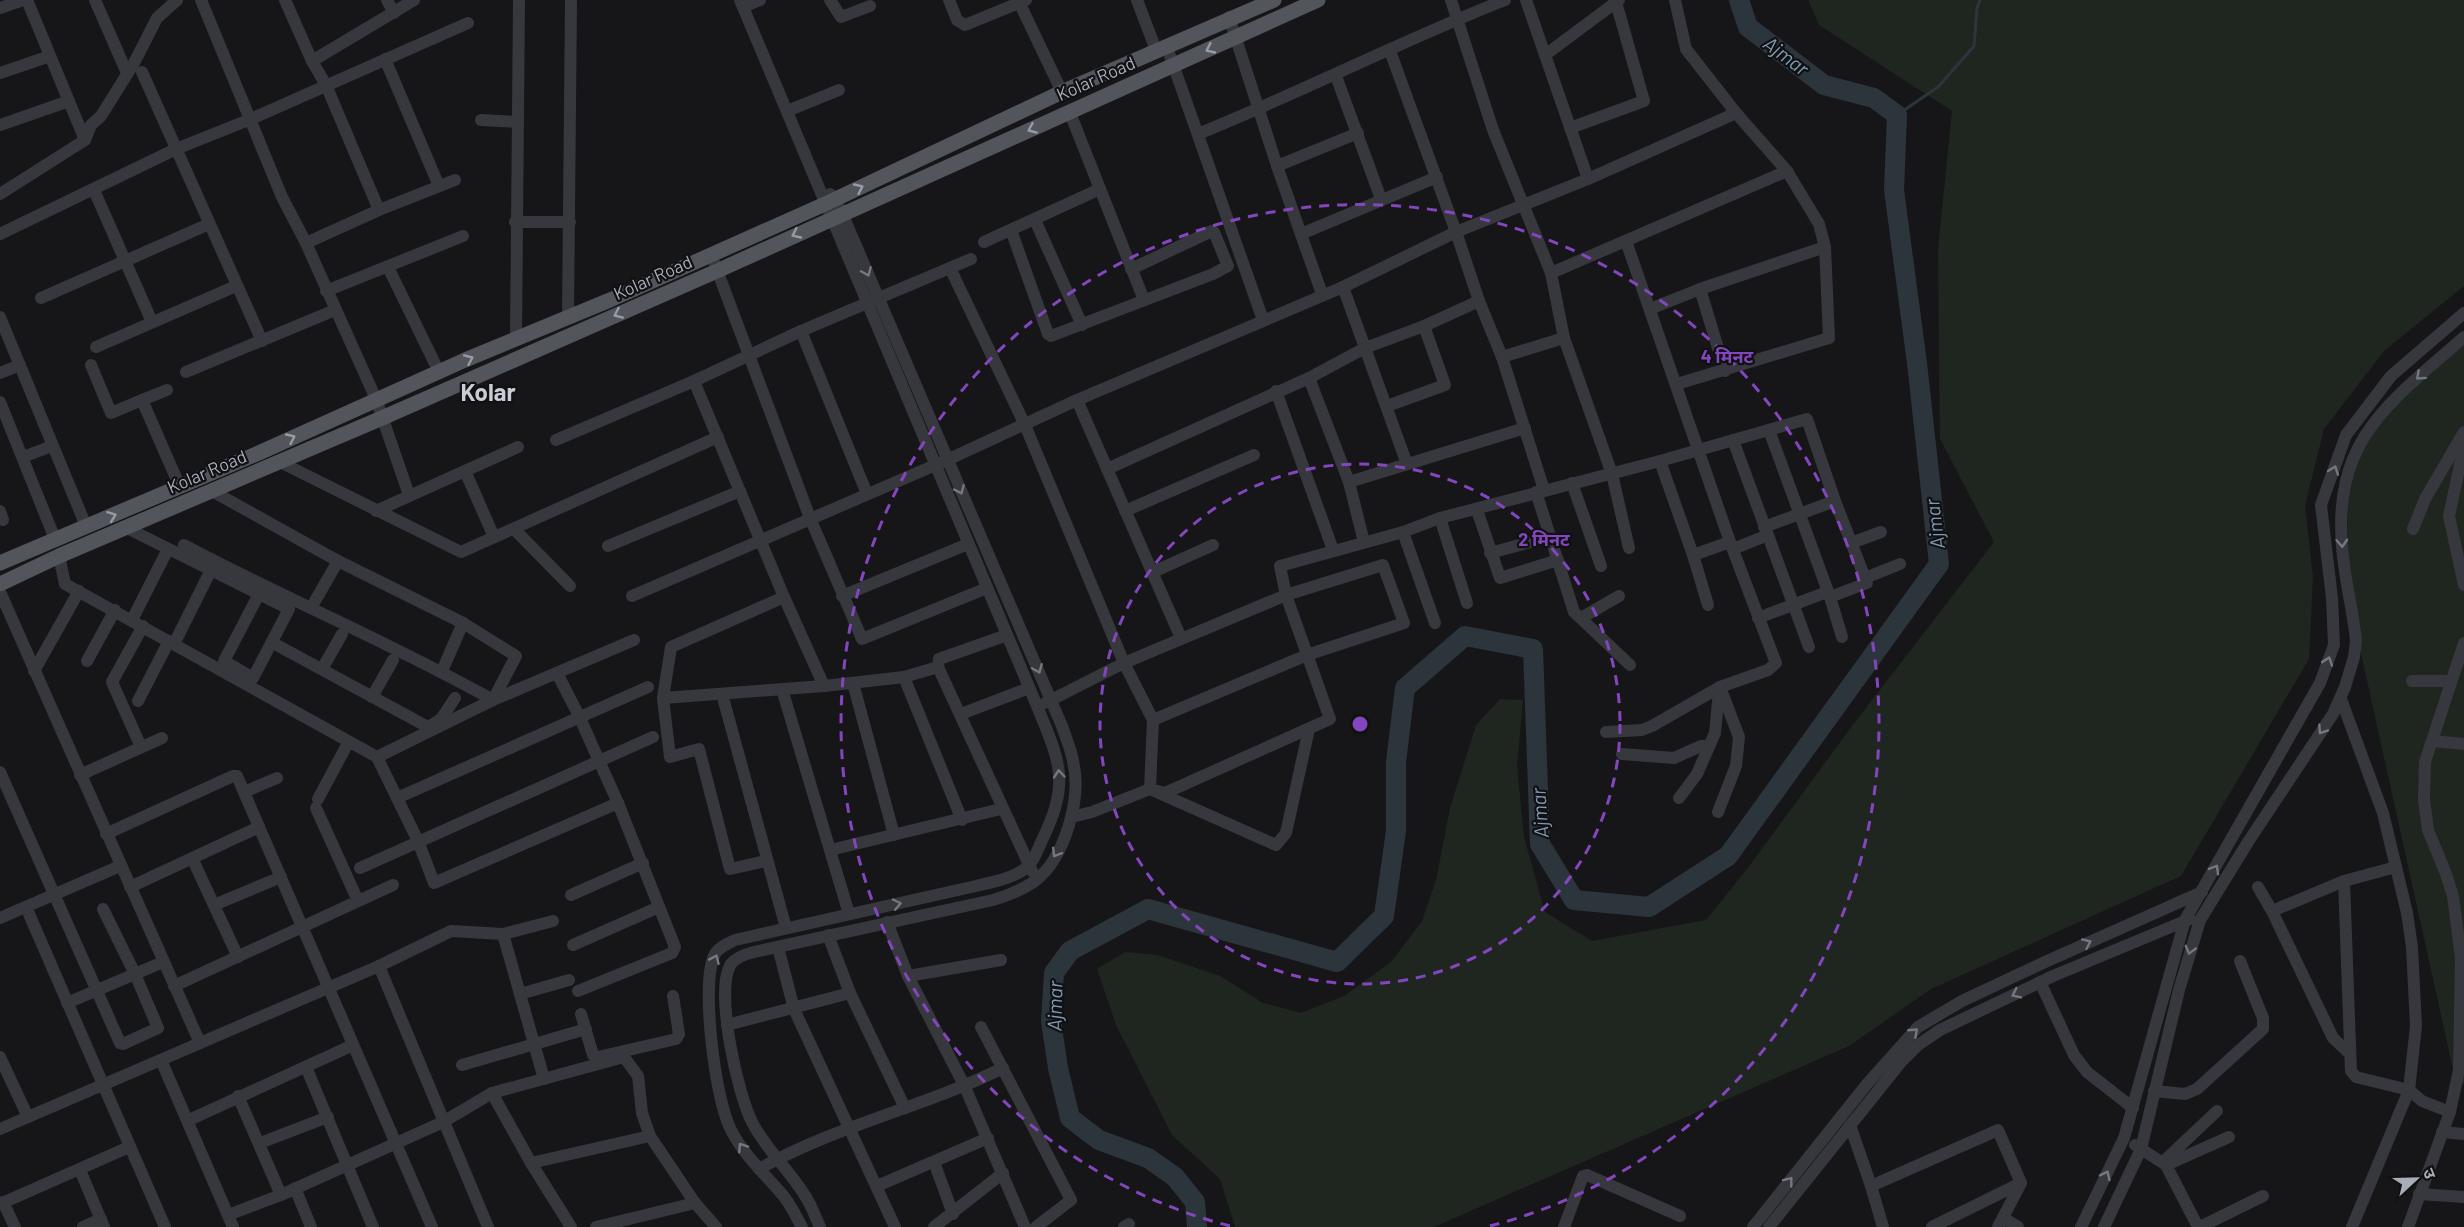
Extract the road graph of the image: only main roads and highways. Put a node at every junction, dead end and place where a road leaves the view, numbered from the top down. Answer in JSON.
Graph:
{"nodes":[{"id":1,"x":1274,"y":0,"type":"edge"},
{"id":2,"x":1318,"y":0,"type":"edge"},
{"id":3,"x":1062,"y":92,"type":"junction"},
{"id":4,"x":1070,"y":113,"type":"junction"},
{"id":5,"x":833,"y":209,"type":"junction"},
{"id":6,"x":0,"y":563,"type":"edge"},
{"id":7,"x":0,"y":584,"type":"edge"}],
"edges":[{"from":1,"to":3,"type":"main road","name":"Kolar Road"},
{"from":2,"to":4,"type":"main road","name":"Kolar Road","one_way":true},
{"from":3,"to":4,"type":"main road"},
{"from":5,"to":3,"type":"main road","name":"Kolar Road","one_way":true},
{"from":4,"to":5,"type":"main road","name":"Kolar Road","one_way":true},
{"from":6,"to":5,"type":"main road","name":"Kolar Road","one_way":true},
{"from":5,"to":7,"type":"main road","name":"Kolar Road","one_way":true}]}
